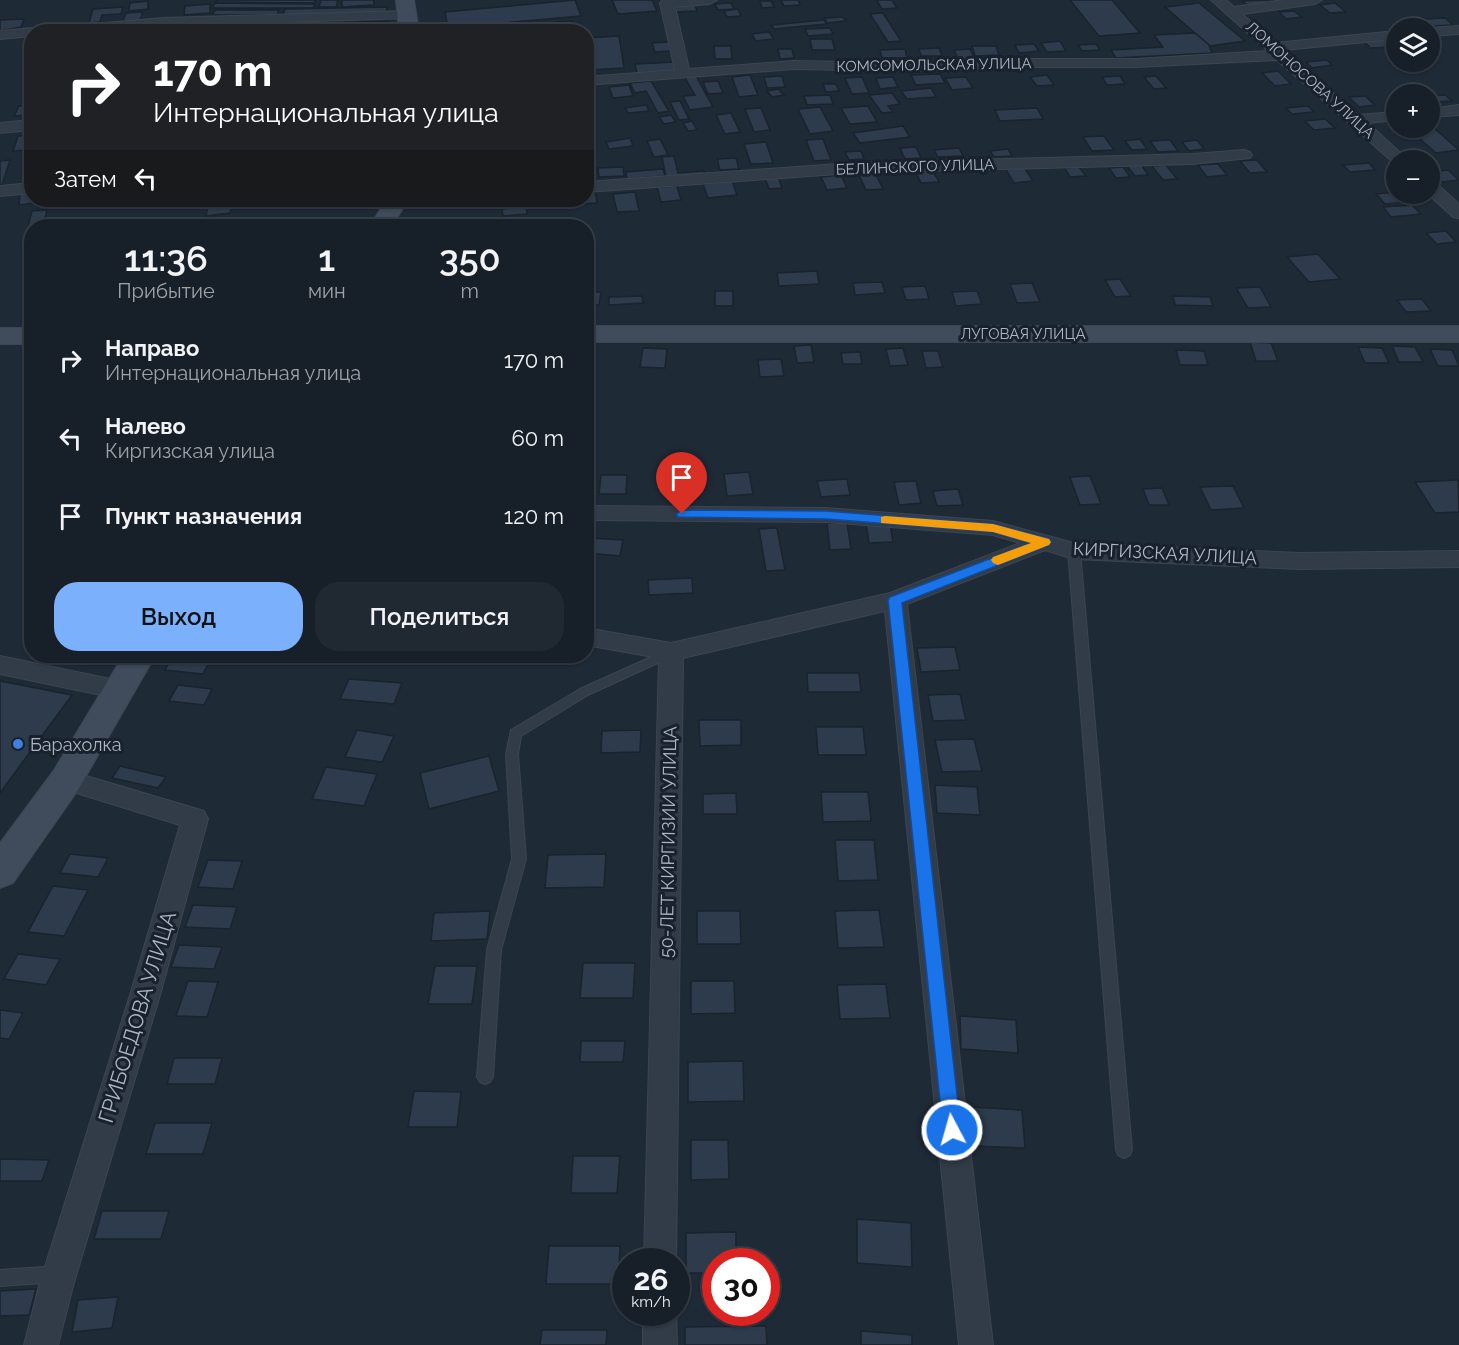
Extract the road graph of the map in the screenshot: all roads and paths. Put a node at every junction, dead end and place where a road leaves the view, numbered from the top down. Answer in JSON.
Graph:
{"nodes":[{"id":1,"x":710,"y":0,"type":"edge"},
{"id":2,"x":1218,"y":0,"type":"edge"},
{"id":3,"x":1315,"y":0,"type":"edge"},
{"id":4,"x":1232,"y":11,"type":"junction"},
{"id":5,"x":407,"y":16,"type":"edge"},
{"id":6,"x":140,"y":24,"type":"edge"},
{"id":7,"x":1459,"y":30,"type":"edge"},
{"id":8,"x":1440,"y":31,"type":"edge"},
{"id":9,"x":24,"y":34,"type":"edge"},
{"id":10,"x":0,"y":35,"type":"edge"},
{"id":11,"x":1386,"y":35,"type":"edge"},
{"id":12,"x":1277,"y":51,"type":"junction"},
{"id":13,"x":683,"y":74,"type":"junction"},
{"id":14,"x":594,"y":80,"type":"edge"},
{"id":15,"x":1459,"y":110,"type":"edge"},
{"id":16,"x":1440,"y":112,"type":"edge"},
{"id":17,"x":1386,"y":117,"type":"edge"},
{"id":18,"x":1355,"y":120,"type":"junction"},
{"id":19,"x":24,"y":126,"type":"edge"},
{"id":20,"x":0,"y":128,"type":"edge"},
{"id":21,"x":1389,"y":150,"type":"edge"},
{"id":22,"x":1244,"y":155,"type":"dead end"},
{"id":23,"x":594,"y":186,"type":"edge"},
{"id":24,"x":24,"y":189,"type":"edge"},
{"id":25,"x":0,"y":191,"type":"edge"},
{"id":26,"x":1440,"y":195,"type":"edge"},
{"id":27,"x":1459,"y":213,"type":"edge"},
{"id":28,"x":594,"y":334,"type":"edge"},
{"id":29,"x":1459,"y":334,"type":"edge"},
{"id":30,"x":0,"y":336,"type":"edge"},
{"id":31,"x":24,"y":336,"type":"edge"},
{"id":32,"x":594,"y":513,"type":"edge"},
{"id":33,"x":1044,"y":542,"type":"junction"},
{"id":34,"x":1074,"y":551,"type":"junction"},
{"id":35,"x":1459,"y":559,"type":"edge"},
{"id":36,"x":895,"y":600,"type":"junction"},
{"id":37,"x":594,"y":637,"type":"edge"},
{"id":38,"x":672,"y":652,"type":"junction"},
{"id":39,"x":135,"y":663,"type":"edge"},
{"id":40,"x":0,"y":665,"type":"edge"},
{"id":41,"x":120,"y":690,"type":"junction"},
{"id":42,"x":66,"y":780,"type":"junction"},
{"id":43,"x":0,"y":872,"type":"edge"},
{"id":44,"x":485,"y":1077,"type":"dead end"},
{"id":45,"x":1124,"y":1150,"type":"dead end"},
{"id":46,"x":661,"y":1248,"type":"edge"},
{"id":47,"x":59,"y":1274,"type":"junction"},
{"id":48,"x":0,"y":1278,"type":"edge"},
{"id":49,"x":660,"y":1326,"type":"edge"},
{"id":50,"x":41,"y":1345,"type":"edge"},
{"id":51,"x":660,"y":1345,"type":"edge"},
{"id":52,"x":976,"y":1345,"type":"edge"}],
"edges":[{"from":1,"to":13,"type":"street"},
{"from":2,"to":4,"type":"street","name":"ЛОМОНОСОВА УЛИЦА"},
{"from":3,"to":4,"type":"street"},
{"from":4,"to":12,"type":"street","name":"ЛОМОНОСОВА УЛИЦА"},
{"from":5,"to":6,"type":"street"},
{"from":7,"to":8,"type":"street"},
{"from":9,"to":10,"type":"street"},
{"from":11,"to":12,"type":"street","name":"КОМСОМОЛЬСКАЯ УЛИЦА"},
{"from":12,"to":13,"type":"street","name":"КОМСОМОЛЬСКАЯ УЛИЦА"},
{"from":12,"to":18,"type":"street","name":"ЛОМОНОСОВА УЛИЦА"},
{"from":13,"to":14,"type":"street","name":"КОМСОМОЛЬСКАЯ УЛИЦА"},
{"from":15,"to":16,"type":"street"},
{"from":17,"to":18,"type":"street"},
{"from":18,"to":21,"type":"street","name":"ЛОМОНОСОВА УЛИЦА"},
{"from":19,"to":20,"type":"street"},
{"from":22,"to":23,"type":"street","name":"БЕЛИНСКОГО УЛИЦА"},
{"from":24,"to":25,"type":"street"},
{"from":26,"to":27,"type":"street"},
{"from":28,"to":29,"type":"street","name":"ЛУГОВАЯ УЛИЦА"},
{"from":30,"to":31,"type":"street"},
{"from":32,"to":33,"type":"street","name":"КИРГИЗСКАЯ УЛИЦА"},
{"from":33,"to":34,"type":"street","name":"КИРГИЗСКАЯ УЛИЦА"},
{"from":33,"to":36,"type":"street"},
{"from":34,"to":35,"type":"street","name":"КИРГИЗСКАЯ УЛИЦА"},
{"from":34,"to":45,"type":"lane"},
{"from":36,"to":38,"type":"street"},
{"from":36,"to":52,"type":"street"},
{"from":37,"to":38,"type":"street"},
{"from":38,"to":44,"type":"lane"},
{"from":38,"to":46,"type":"street","name":"50-ЛЕТ КИРГИЗИИ УЛИЦА"},
{"from":39,"to":41,"type":"street"},
{"from":40,"to":41,"type":"street"},
{"from":41,"to":42,"type":"street"},
{"from":42,"to":43,"type":"street"},
{"from":42,"to":47,"type":"street","name":"ГРИБОЕДОВА УЛИЦА"},
{"from":47,"to":48,"type":"lane"},
{"from":47,"to":50,"type":"street","name":"ГРИБОЕДОВА УЛИЦА"},
{"from":49,"to":51,"type":"street"}]}
